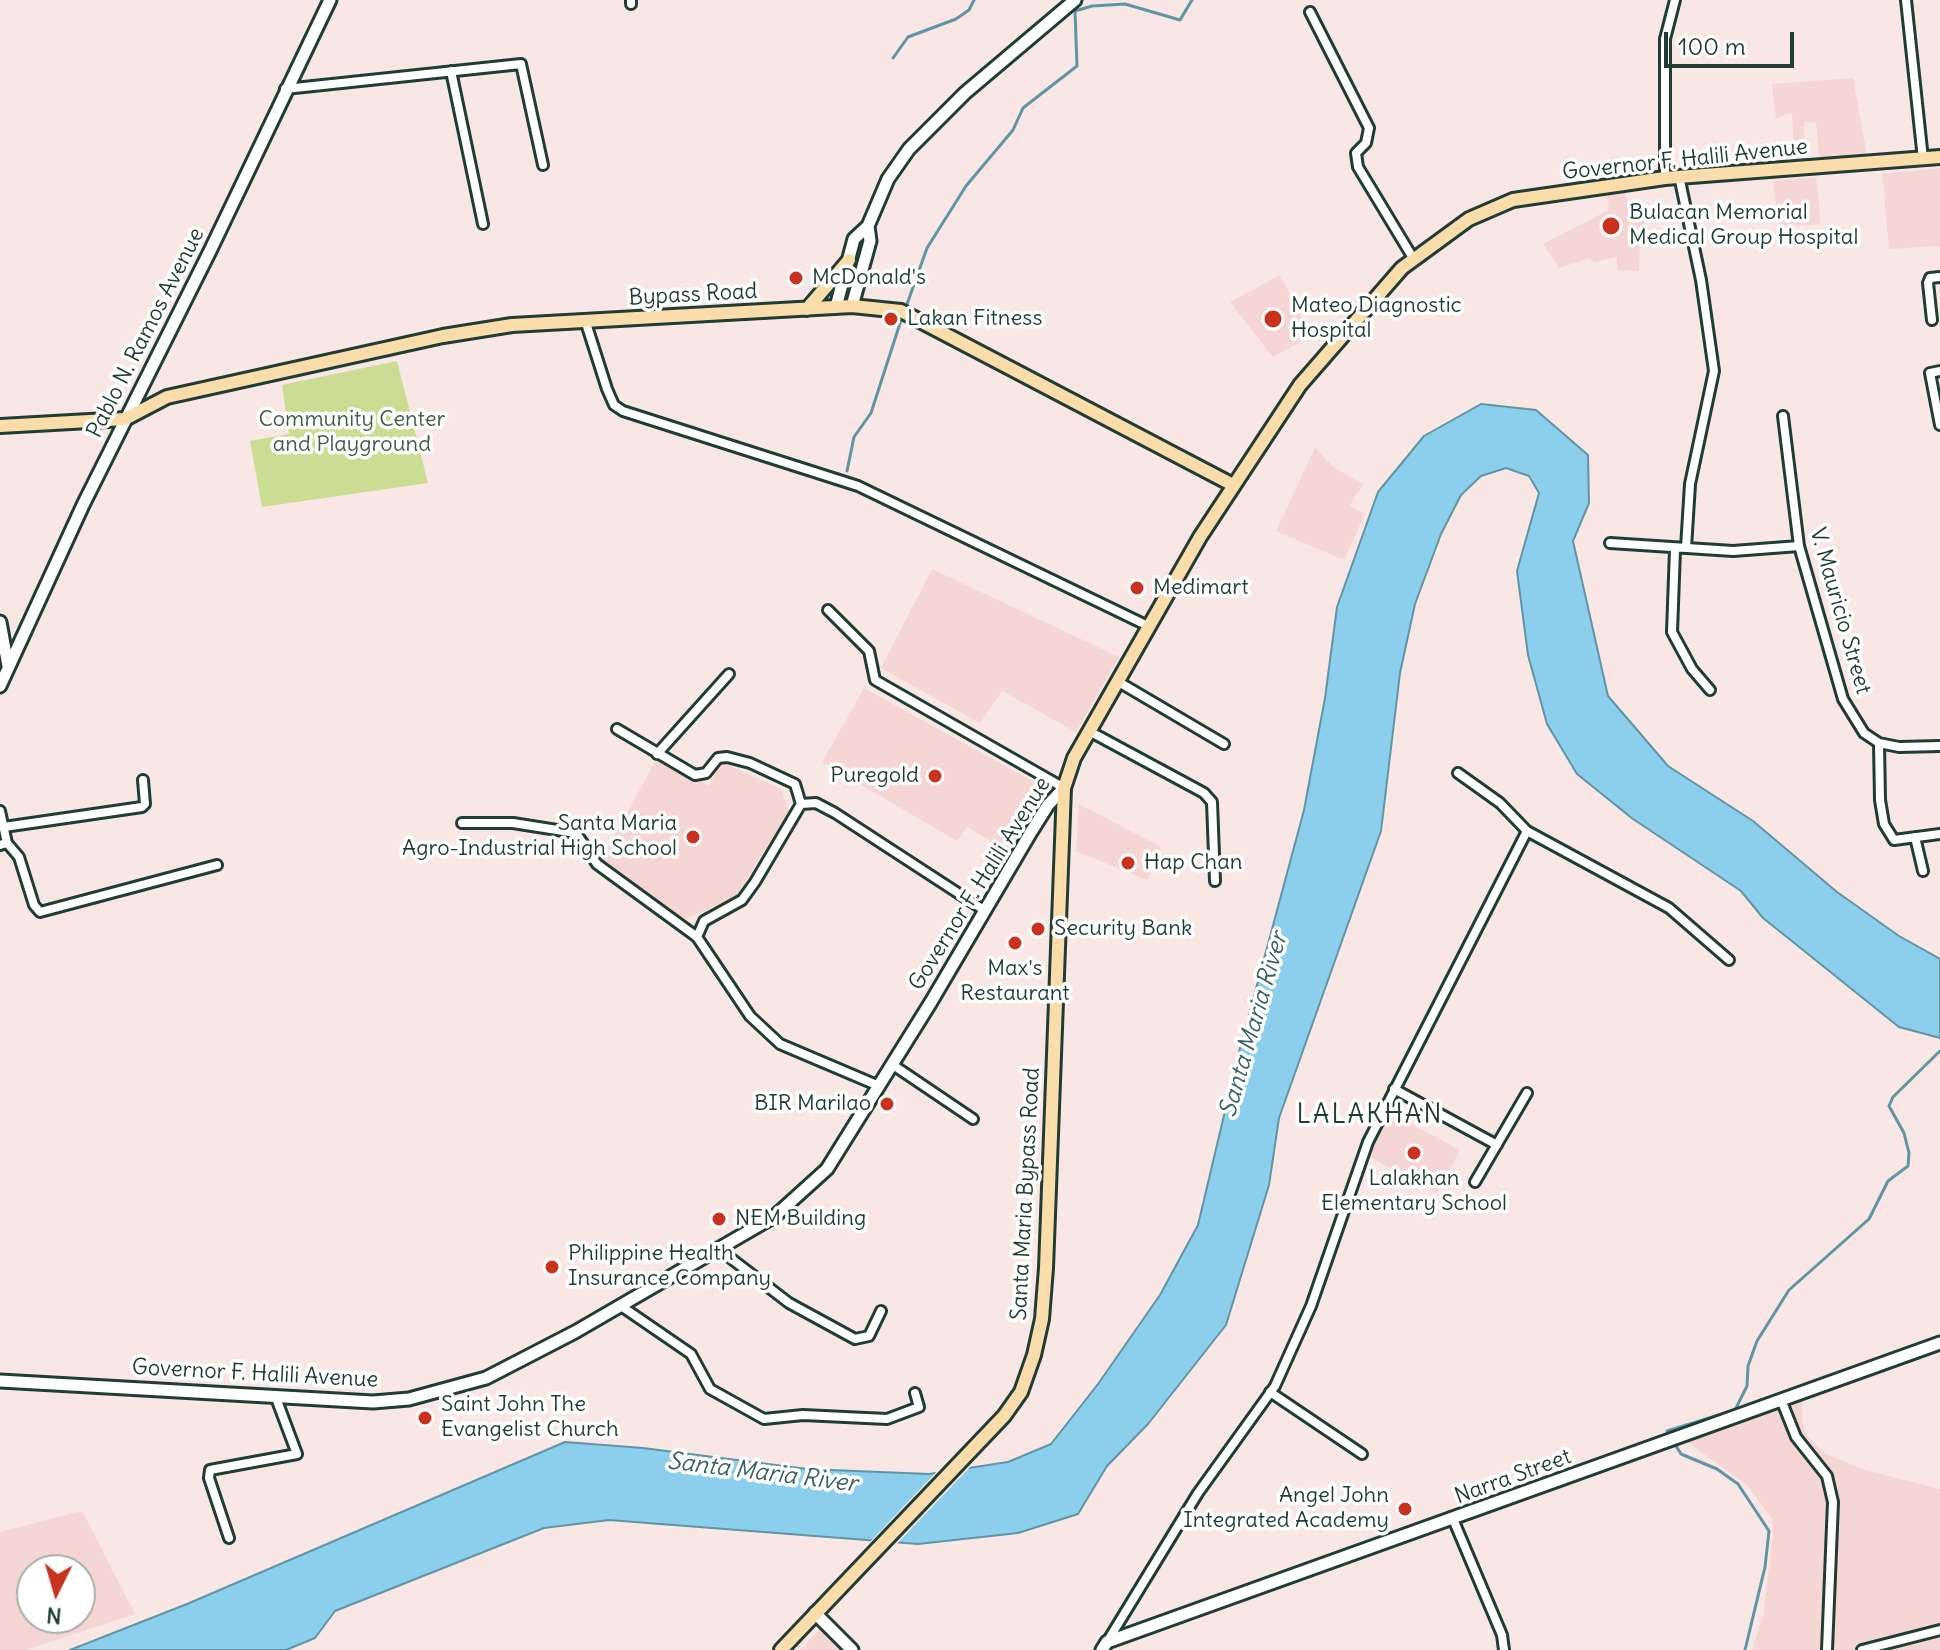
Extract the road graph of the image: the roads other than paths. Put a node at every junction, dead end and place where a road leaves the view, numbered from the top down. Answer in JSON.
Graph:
{"nodes":[{"id":1,"x":330,"y":0,"type":"edge"},
{"id":2,"x":1075,"y":0,"type":"edge"},
{"id":3,"x":1675,"y":0,"type":"edge"},
{"id":4,"x":1906,"y":0,"type":"edge"},
{"id":5,"x":1310,"y":12,"type":"dead end"},
{"id":6,"x":451,"y":71,"type":"junction"},
{"id":7,"x":285,"y":89,"type":"junction"},
{"id":8,"x":1940,"y":157,"type":"edge"},
{"id":9,"x":1923,"y":159,"type":"junction"},
{"id":10,"x":543,"y":165,"type":"dead end"},
{"id":11,"x":1672,"y":177,"type":"junction"},
{"id":12,"x":483,"y":224,"type":"dead end"},
{"id":13,"x":868,"y":226,"type":"junction"},
{"id":14,"x":1413,"y":258,"type":"junction"},
{"id":15,"x":849,"y":260,"type":"junction"},
{"id":16,"x":1940,"y":277,"type":"edge"},
{"id":17,"x":852,"y":306,"type":"junction"},
{"id":18,"x":836,"y":307,"type":"junction"},
{"id":19,"x":807,"y":309,"type":"junction"},
{"id":20,"x":585,"y":320,"type":"junction"},
{"id":21,"x":1932,"y":320,"type":"dead end"},
{"id":22,"x":1940,"y":371,"type":"edge"},
{"id":23,"x":1783,"y":416,"type":"dead end"},
{"id":24,"x":125,"y":419,"type":"junction"},
{"id":25,"x":1940,"y":425,"type":"edge"},
{"id":26,"x":0,"y":426,"type":"edge"},
{"id":27,"x":1233,"y":485,"type":"junction"},
{"id":28,"x":1610,"y":543,"type":"dead end"},
{"id":29,"x":1799,"y":546,"type":"junction"},
{"id":30,"x":1686,"y":548,"type":"junction"},
{"id":31,"x":1675,"y":550,"type":"junction"},
{"id":32,"x":828,"y":610,"type":"dead end"},
{"id":33,"x":0,"y":622,"type":"edge"},
{"id":34,"x":1148,"y":626,"type":"junction"},
{"id":35,"x":5,"y":668,"type":"edge"},
{"id":36,"x":729,"y":674,"type":"dead end"},
{"id":37,"x":1117,"y":681,"type":"junction"},
{"id":38,"x":0,"y":686,"type":"edge"},
{"id":39,"x":1710,"y":690,"type":"dead end"},
{"id":40,"x":617,"y":729,"type":"dead end"},
{"id":41,"x":1089,"y":731,"type":"junction"},
{"id":42,"x":1879,"y":743,"type":"junction"},
{"id":43,"x":1224,"y":744,"type":"dead end"},
{"id":44,"x":1940,"y":746,"type":"edge"},
{"id":45,"x":657,"y":754,"type":"junction"},
{"id":46,"x":1458,"y":773,"type":"dead end"},
{"id":47,"x":143,"y":780,"type":"dead end"},
{"id":48,"x":1064,"y":788,"type":"junction"},
{"id":49,"x":801,"y":804,"type":"junction"},
{"id":50,"x":0,"y":811,"type":"edge"},
{"id":51,"x":462,"y":823,"type":"dead end"},
{"id":52,"x":4,"y":827,"type":"junction"},
{"id":53,"x":1527,"y":831,"type":"junction"},
{"id":54,"x":1940,"y":834,"type":"edge"},
{"id":55,"x":1915,"y":837,"type":"junction"},
{"id":56,"x":4,"y":844,"type":"edge"},
{"id":57,"x":217,"y":865,"type":"dead end"},
{"id":58,"x":1923,"y":871,"type":"dead end"},
{"id":59,"x":1215,"y":881,"type":"dead end"},
{"id":60,"x":984,"y":910,"type":"junction"},
{"id":61,"x":697,"y":937,"type":"junction"},
{"id":62,"x":1729,"y":960,"type":"dead end"},
{"id":63,"x":893,"y":1065,"type":"junction"},
{"id":64,"x":879,"y":1086,"type":"junction"},
{"id":65,"x":1394,"y":1089,"type":"junction"},
{"id":66,"x":1527,"y":1093,"type":"dead end"},
{"id":67,"x":973,"y":1119,"type":"dead end"},
{"id":68,"x":1497,"y":1145,"type":"junction"},
{"id":69,"x":1475,"y":1182,"type":"dead end"},
{"id":70,"x":720,"y":1250,"type":"junction"},
{"id":71,"x":621,"y":1306,"type":"junction"},
{"id":72,"x":881,"y":1311,"type":"dead end"},
{"id":73,"x":1940,"y":1343,"type":"edge"},
{"id":74,"x":0,"y":1381,"type":"edge"},
{"id":75,"x":1270,"y":1392,"type":"junction"},
{"id":76,"x":915,"y":1393,"type":"dead end"},
{"id":77,"x":276,"y":1398,"type":"junction"},
{"id":78,"x":1782,"y":1402,"type":"junction"},
{"id":79,"x":1362,"y":1454,"type":"dead end"},
{"id":80,"x":1453,"y":1519,"type":"junction"},
{"id":81,"x":229,"y":1538,"type":"dead end"},
{"id":82,"x":815,"y":1613,"type":"junction"},
{"id":83,"x":1940,"y":1630,"type":"edge"},
{"id":84,"x":1105,"y":1646,"type":"edge"},
{"id":85,"x":781,"y":1650,"type":"edge"},
{"id":86,"x":852,"y":1650,"type":"edge"},
{"id":87,"x":1504,"y":1650,"type":"edge"},
{"id":88,"x":1827,"y":1650,"type":"edge"},
{"id":89,"x":1862,"y":1650,"type":"edge"}],
"edges":[{"from":1,"to":7,"type":"main road","name":"Pablo N. Ramos Avenue"},
{"from":2,"to":13,"type":"main road"},
{"from":3,"to":11,"type":"street"},
{"from":4,"to":9,"type":"street"},
{"from":5,"to":14,"type":"street"},
{"from":6,"to":7,"type":"street"},
{"from":6,"to":10,"type":"street"},
{"from":6,"to":12,"type":"street"},
{"from":7,"to":24,"type":"main road","name":"Pablo N. Ramos Avenue"},
{"from":8,"to":9,"type":"main road","name":"Governor F. Halili Avenue"},
{"from":9,"to":11,"type":"main road","name":"Governor F. Halili Avenue"},
{"from":11,"to":14,"type":"main road","name":"Governor F. Halili Avenue"},
{"from":11,"to":30,"type":"street"},
{"from":13,"to":15,"type":"main road"},
{"from":13,"to":17,"type":"main road"},
{"from":14,"to":27,"type":"main road","name":"Governor F. Halili Avenue"},
{"from":15,"to":18,"type":"main road"},
{"from":15,"to":19,"type":"main road"},
{"from":16,"to":21,"type":"street"},
{"from":17,"to":18,"type":"main road","name":"Bypass Road"},
{"from":17,"to":27,"type":"main road","name":"Bypass Road"},
{"from":18,"to":19,"type":"main road","name":"Bypass Road"},
{"from":19,"to":20,"type":"main road","name":"Bypass Road"},
{"from":20,"to":24,"type":"main road","name":"Bypass Road"},
{"from":20,"to":34,"type":"street"},
{"from":22,"to":25,"type":"street"},
{"from":23,"to":29,"type":"street","name":"V. Mauricio Street"},
{"from":24,"to":26,"type":"main road"},
{"from":24,"to":35,"type":"main road","name":"Pablo N. Ramos Avenue"},
{"from":27,"to":34,"type":"main road","name":"Governor F. Halili Avenue"},
{"from":28,"to":31,"type":"street"},
{"from":29,"to":30,"type":"street"},
{"from":29,"to":42,"type":"street","name":"V. Mauricio Street"},
{"from":30,"to":31,"type":"street"},
{"from":31,"to":39,"type":"street"},
{"from":32,"to":48,"type":"street"},
{"from":33,"to":35,"type":"main road"},
{"from":34,"to":37,"type":"main road","name":"Governor F. Halili Avenue"},
{"from":35,"to":38,"type":"main road","name":"Pablo N. Ramos Avenue"},
{"from":36,"to":45,"type":"street"},
{"from":37,"to":41,"type":"main road","name":"Governor F. Halili Avenue"},
{"from":37,"to":43,"type":"street"},
{"from":40,"to":45,"type":"street"},
{"from":41,"to":48,"type":"main road","name":"Governor F. Halili Avenue"},
{"from":41,"to":59,"type":"street"},
{"from":42,"to":44,"type":"street"},
{"from":42,"to":55,"type":"street"},
{"from":45,"to":49,"type":"street"},
{"from":46,"to":53,"type":"street"},
{"from":47,"to":52,"type":"street"},
{"from":48,"to":60,"type":"main road","name":"Governor F. Halili Avenue"},
{"from":48,"to":82,"type":"main road","name":"Santa Maria Bypass Road"},
{"from":49,"to":60,"type":"street"},
{"from":49,"to":61,"type":"street"},
{"from":50,"to":52,"type":"street"},
{"from":51,"to":61,"type":"street"},
{"from":52,"to":56,"type":"street"},
{"from":53,"to":62,"type":"street"},
{"from":53,"to":65,"type":"street"},
{"from":54,"to":55,"type":"street"},
{"from":55,"to":58,"type":"street"},
{"from":56,"to":57,"type":"street"},
{"from":60,"to":63,"type":"main road","name":"Governor F. Halili Avenue"},
{"from":61,"to":64,"type":"street"},
{"from":63,"to":64,"type":"main road","name":"Governor F. Halili Avenue"},
{"from":63,"to":67,"type":"street"},
{"from":64,"to":70,"type":"main road","name":"Governor F. Halili Avenue"},
{"from":65,"to":68,"type":"street"},
{"from":65,"to":75,"type":"street"},
{"from":66,"to":68,"type":"street"},
{"from":68,"to":69,"type":"street"},
{"from":70,"to":71,"type":"main road","name":"Governor F. Halili Avenue"},
{"from":70,"to":72,"type":"street"},
{"from":71,"to":76,"type":"street"},
{"from":71,"to":77,"type":"main road","name":"Governor F. Halili Avenue"},
{"from":73,"to":78,"type":"main road","name":"Narra Street"},
{"from":74,"to":77,"type":"main road","name":"Governor F. Halili Avenue"},
{"from":75,"to":79,"type":"street"},
{"from":75,"to":84,"type":"street"},
{"from":77,"to":81,"type":"street"},
{"from":78,"to":80,"type":"main road","name":"Narra Street"},
{"from":78,"to":88,"type":"street"},
{"from":80,"to":84,"type":"main road","name":"Narra Street"},
{"from":80,"to":87,"type":"street"},
{"from":82,"to":85,"type":"main road","name":"Santa Maria Bypass Road"},
{"from":82,"to":86,"type":"main road"},
{"from":83,"to":89,"type":"street"}]}
